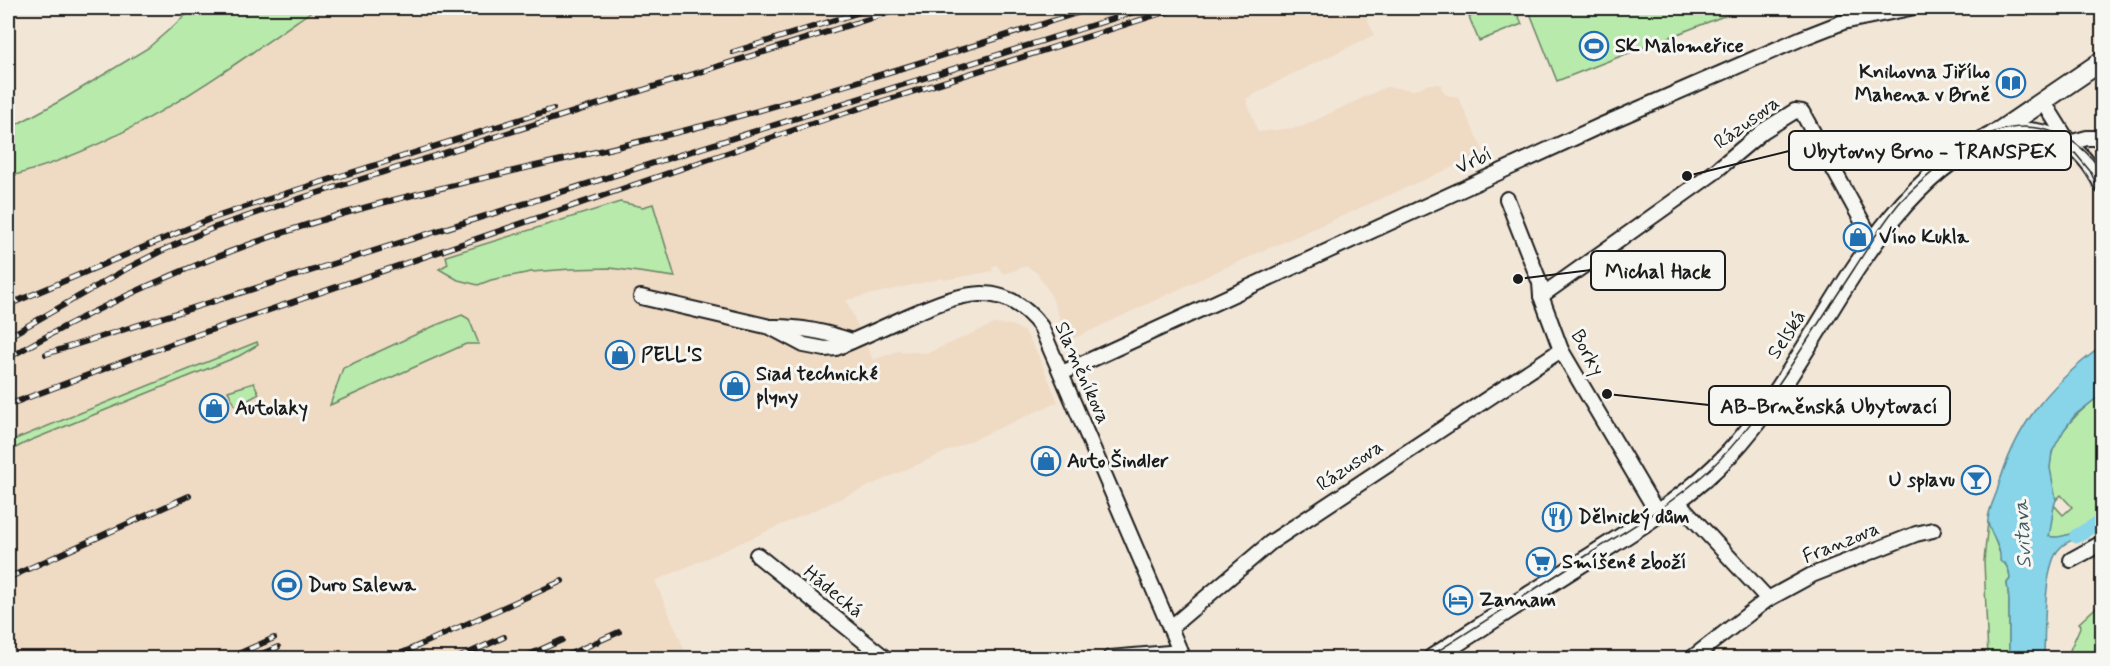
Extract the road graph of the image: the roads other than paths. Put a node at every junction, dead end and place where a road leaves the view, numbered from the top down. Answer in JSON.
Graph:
{"nodes":[{"id":1,"x":1910,"y":8,"type":"edge"},
{"id":2,"x":2099,"y":63,"type":"edge"},
{"id":3,"x":2043,"y":101,"type":"junction"},
{"id":4,"x":1992,"y":136,"type":"junction"},
{"id":5,"x":2103,"y":138,"type":"edge"},
{"id":6,"x":2069,"y":143,"type":"junction"},
{"id":7,"x":2103,"y":186,"type":"edge"},
{"id":8,"x":1507,"y":199,"type":"dead end"},
{"id":9,"x":1874,"y":243,"type":"junction"},
{"id":10,"x":641,"y":297,"type":"dead end"},
{"id":11,"x":1541,"y":297,"type":"junction"},
{"id":12,"x":1561,"y":350,"type":"junction"},
{"id":13,"x":1062,"y":373,"type":"junction"},
{"id":14,"x":1682,"y":507,"type":"junction"},
{"id":15,"x":1658,"y":514,"type":"junction"},
{"id":16,"x":1933,"y":530,"type":"dead end"},
{"id":17,"x":2103,"y":543,"type":"edge"},
{"id":18,"x":757,"y":555,"type":"dead end"},
{"id":19,"x":2071,"y":560,"type":"dead end"},
{"id":20,"x":1768,"y":599,"type":"junction"},
{"id":21,"x":1170,"y":628,"type":"junction"},
{"id":22,"x":1182,"y":655,"type":"edge"},
{"id":23,"x":885,"y":658,"type":"edge"},
{"id":24,"x":1110,"y":658,"type":"edge"},
{"id":25,"x":1433,"y":658,"type":"edge"},
{"id":26,"x":1692,"y":658,"type":"edge"}],
"edges":[{"from":1,"to":13,"type":"street","name":"Vrbí"},
{"from":2,"to":3,"type":"main road","name":"Selská"},
{"from":3,"to":4,"type":"main road","name":"Selská"},
{"from":3,"to":6,"type":"street"},
{"from":4,"to":6,"type":"street"},
{"from":4,"to":9,"type":"main road","name":"Selská"},
{"from":5,"to":6,"type":"street"},
{"from":6,"to":7,"type":"street"},
{"from":8,"to":11,"type":"street","name":"Borky"},
{"from":9,"to":11,"type":"street","name":"Rázusova"},
{"from":9,"to":14,"type":"main road","name":"Selská"},
{"from":10,"to":13,"type":"street","name":"Slaměníkova"},
{"from":11,"to":12,"type":"street","name":"Borky"},
{"from":12,"to":15,"type":"street","name":"Borky"},
{"from":12,"to":21,"type":"street","name":"Rázusova"},
{"from":13,"to":21,"type":"street","name":"Slaměníkova"},
{"from":14,"to":15,"type":"main road","name":"Selská"},
{"from":14,"to":20,"type":"street"},
{"from":15,"to":25,"type":"main road","name":"Selská"},
{"from":16,"to":20,"type":"street","name":"Franzova"},
{"from":17,"to":19,"type":"street"},
{"from":18,"to":23,"type":"street","name":"Hádecká"},
{"from":20,"to":26,"type":"street","name":"Franzova"},
{"from":21,"to":22,"type":"street","name":"Slaměníkova"},
{"from":22,"to":24,"type":"street"}]}
